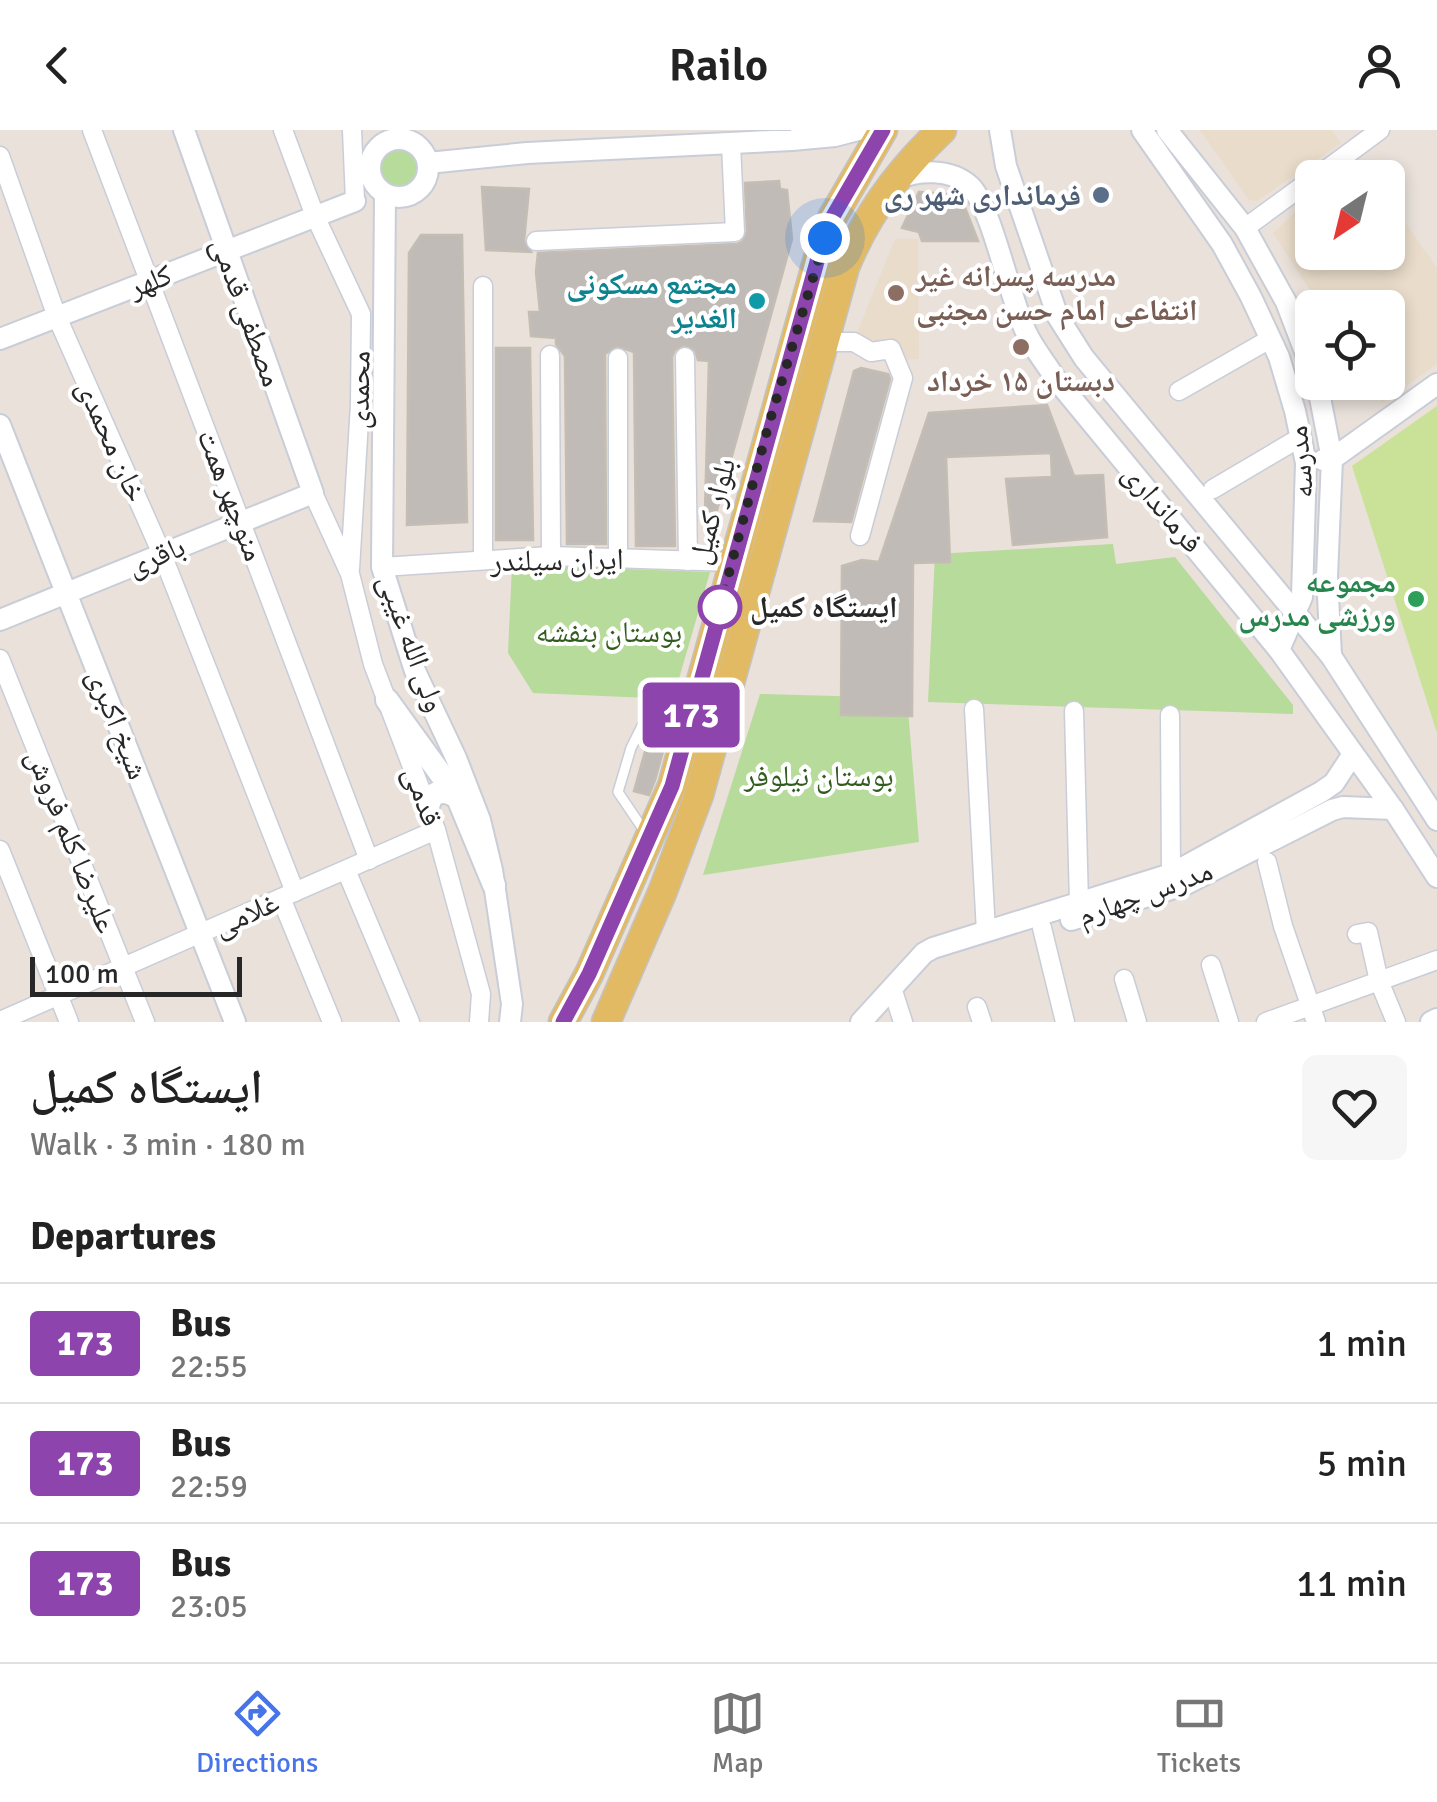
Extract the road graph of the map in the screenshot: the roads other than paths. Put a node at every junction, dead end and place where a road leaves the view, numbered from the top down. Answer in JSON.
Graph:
{"nodes":[{"id":1,"x":92,"y":130,"type":"edge"},
{"id":2,"x":184,"y":130,"type":"edge"},
{"id":3,"x":283,"y":130,"type":"edge"},
{"id":4,"x":352,"y":130,"type":"edge"},
{"id":5,"x":858,"y":130,"type":"edge"},
{"id":6,"x":887,"y":130,"type":"edge"},
{"id":7,"x":926,"y":130,"type":"edge"},
{"id":8,"x":942,"y":130,"type":"edge"},
{"id":9,"x":1000,"y":130,"type":"edge"},
{"id":10,"x":1142,"y":130,"type":"edge"},
{"id":11,"x":1168,"y":130,"type":"edge"},
{"id":12,"x":1380,"y":130,"type":"edge"},
{"id":13,"x":381,"y":137,"type":"edge"},
{"id":14,"x":731,"y":144,"type":"junction"},
{"id":15,"x":0,"y":156,"type":"edge"},
{"id":16,"x":912,"y":158,"type":"junction"},
{"id":17,"x":1339,"y":160,"type":"edge"},
{"id":18,"x":428,"y":163,"type":"junction"},
{"id":19,"x":895,"y":180,"type":"junction"},
{"id":20,"x":1295,"y":192,"type":"edge"},
{"id":21,"x":385,"y":194,"type":"junction"},
{"id":22,"x":355,"y":200,"type":"joint"},
{"id":23,"x":315,"y":216,"type":"junction"},
{"id":24,"x":1245,"y":228,"type":"junction"},
{"id":25,"x":536,"y":241,"type":"dead end"},
{"id":26,"x":226,"y":251,"type":"junction"},
{"id":27,"x":149,"y":281,"type":"junction"},
{"id":28,"x":483,"y":286,"type":"dead end"},
{"id":29,"x":56,"y":317,"type":"junction"},
{"id":30,"x":1295,"y":326,"type":"edge"},
{"id":31,"x":0,"y":339,"type":"edge"},
{"id":32,"x":1270,"y":339,"type":"junction"},
{"id":33,"x":823,"y":342,"type":"junction"},
{"id":34,"x":550,"y":355,"type":"dead end"},
{"id":35,"x":685,"y":357,"type":"dead end"},
{"id":36,"x":618,"y":358,"type":"dead end"},
{"id":37,"x":1084,"y":358,"type":"junction"},
{"id":38,"x":1056,"y":378,"type":"junction"},
{"id":39,"x":1437,"y":384,"type":"edge"},
{"id":40,"x":1179,"y":391,"type":"dead end"},
{"id":41,"x":1321,"y":400,"type":"edge"},
{"id":42,"x":0,"y":426,"type":"edge"},
{"id":43,"x":1301,"y":437,"type":"junction"},
{"id":44,"x":1332,"y":459,"type":"junction"},
{"id":45,"x":1306,"y":464,"type":"junction"},
{"id":46,"x":1213,"y":489,"type":"dead end"},
{"id":47,"x":313,"y":493,"type":"junction"},
{"id":48,"x":241,"y":522,"type":"junction"},
{"id":49,"x":860,"y":536,"type":"dead end"},
{"id":50,"x":162,"y":554,"type":"junction"},
{"id":51,"x":551,"y":556,"type":"junction"},
{"id":52,"x":618,"y":558,"type":"junction"},
{"id":53,"x":483,"y":560,"type":"junction"},
{"id":54,"x":688,"y":560,"type":"junction"},
{"id":55,"x":732,"y":562,"type":"junction"},
{"id":56,"x":382,"y":567,"type":"junction"},
{"id":57,"x":350,"y":574,"type":"junction"},
{"id":58,"x":66,"y":593,"type":"junction"},
{"id":59,"x":1296,"y":615,"type":"junction"},
{"id":60,"x":0,"y":620,"type":"edge"},
{"id":61,"x":1279,"y":650,"type":"junction"},
{"id":62,"x":1331,"y":656,"type":"junction"},
{"id":63,"x":0,"y":659,"type":"edge"},
{"id":64,"x":386,"y":700,"type":"junction"},
{"id":65,"x":694,"y":705,"type":"junction"},
{"id":66,"x":974,"y":709,"type":"dead end"},
{"id":67,"x":1074,"y":711,"type":"dead end"},
{"id":68,"x":1170,"y":715,"type":"dead end"},
{"id":69,"x":1353,"y":754,"type":"junction"},
{"id":70,"x":458,"y":798,"type":"junction"},
{"id":71,"x":1393,"y":809,"type":"junction"},
{"id":72,"x":1435,"y":814,"type":"edge"},
{"id":73,"x":432,"y":819,"type":"junction"},
{"id":74,"x":650,"y":840,"type":"junction"},
{"id":75,"x":0,"y":850,"type":"edge"},
{"id":76,"x":369,"y":860,"type":"junction"},
{"id":77,"x":1267,"y":862,"type":"dead end"},
{"id":78,"x":346,"y":870,"type":"junction"},
{"id":79,"x":1171,"y":874,"type":"junction"},
{"id":80,"x":1437,"y":877,"type":"edge"},
{"id":81,"x":494,"y":885,"type":"junction"},
{"id":82,"x":288,"y":895,"type":"junction"},
{"id":83,"x":1079,"y":903,"type":"junction"},
{"id":84,"x":1042,"y":928,"type":"junction"},
{"id":85,"x":986,"y":932,"type":"junction"},
{"id":86,"x":200,"y":933,"type":"junction"},
{"id":87,"x":1356,"y":934,"type":"dead end"},
{"id":88,"x":1437,"y":960,"type":"edge"},
{"id":89,"x":1211,"y":966,"type":"dead end"},
{"id":90,"x":123,"y":967,"type":"junction"},
{"id":91,"x":1124,"y":980,"type":"dead end"},
{"id":92,"x":1379,"y":981,"type":"junction"},
{"id":93,"x":894,"y":986,"type":"junction"},
{"id":94,"x":58,"y":996,"type":"junction"},
{"id":95,"x":1313,"y":1014,"type":"edge"},
{"id":96,"x":0,"y":1021,"type":"edge"},
{"id":97,"x":69,"y":1022,"type":"edge"},
{"id":98,"x":145,"y":1022,"type":"edge"},
{"id":99,"x":235,"y":1022,"type":"edge"},
{"id":100,"x":332,"y":1022,"type":"edge"},
{"id":101,"x":410,"y":1022,"type":"edge"},
{"id":102,"x":479,"y":1022,"type":"edge"},
{"id":103,"x":510,"y":1022,"type":"edge"},
{"id":104,"x":563,"y":1022,"type":"edge"},
{"id":105,"x":606,"y":1022,"type":"edge"},
{"id":106,"x":861,"y":1022,"type":"edge"},
{"id":107,"x":902,"y":1022,"type":"edge"},
{"id":108,"x":1065,"y":1022,"type":"edge"},
{"id":109,"x":1137,"y":1022,"type":"edge"},
{"id":110,"x":1230,"y":1022,"type":"edge"},
{"id":111,"x":1266,"y":1022,"type":"edge"},
{"id":112,"x":1396,"y":1022,"type":"edge"}],
"edges":[{"from":1,"to":27,"type":"street","name":"منوچهر همت"},
{"from":2,"to":26,"type":"street","name":"مصطفی قدمی"},
{"from":3,"to":23,"type":"street","name":"محمدی"},
{"from":4,"to":22,"type":"street"},
{"from":5,"to":14,"type":"street"},
{"from":6,"to":55,"type":"main road","name":"بلوار کمیل"},
{"from":7,"to":16,"type":"main road"},
{"from":8,"to":16,"type":"main road","name":"بلوار کمیل"},
{"from":9,"to":37,"type":"street","name":"فرمانداری"},
{"from":10,"to":32,"type":"street","name":"مدرسه"},
{"from":11,"to":24,"type":"street"},
{"from":12,"to":17,"type":"street"},
{"from":13,"to":18,"type":"street"},
{"from":13,"to":21,"type":"street"},
{"from":14,"to":18,"type":"street"},
{"from":14,"to":25,"type":"street"},
{"from":15,"to":29,"type":"street","name":"خان محمدی"},
{"from":16,"to":19,"type":"main road","name":"بلوار کمیل"},
{"from":18,"to":21,"type":"street"},
{"from":19,"to":33,"type":"main road","name":"بلوار کمیل"},
{"from":19,"to":38,"type":"street","name":"فرمانداری"},
{"from":20,"to":24,"type":"street"},
{"from":21,"to":56,"type":"street","name":"ولی الله غیبی"},
{"from":22,"to":23,"type":"street","name":"کلهر"},
{"from":23,"to":26,"type":"street","name":"کلهر"},
{"from":23,"to":57,"type":"street","name":"محمدی"},
{"from":24,"to":30,"type":"street"},
{"from":26,"to":27,"type":"street","name":"کلهر"},
{"from":26,"to":47,"type":"street","name":"مصطفی قدمی"},
{"from":27,"to":29,"type":"street","name":"کلهر"},
{"from":27,"to":48,"type":"street","name":"منوچهر همت"},
{"from":28,"to":53,"type":"street"},
{"from":29,"to":31,"type":"street","name":"کلهر"},
{"from":29,"to":50,"type":"street","name":"خان محمدی"},
{"from":32,"to":40,"type":"street"},
{"from":32,"to":43,"type":"street","name":"مدرسه"},
{"from":33,"to":49,"type":"street"},
{"from":33,"to":105,"type":"main road","name":"بلوار کمیل"},
{"from":34,"to":51,"type":"street"},
{"from":35,"to":54,"type":"street"},
{"from":36,"to":52,"type":"street"},
{"from":37,"to":38,"type":"street"},
{"from":37,"to":59,"type":"street","name":"فرمانداری"},
{"from":38,"to":61,"type":"street","name":"فرمانداری"},
{"from":39,"to":44,"type":"street"},
{"from":41,"to":44,"type":"street","name":"مدرسه"},
{"from":42,"to":58,"type":"street","name":"شیخ اکبری"},
{"from":43,"to":45,"type":"street","name":"مدرسه"},
{"from":43,"to":46,"type":"street"},
{"from":44,"to":45,"type":"street"},
{"from":44,"to":62,"type":"street","name":"مدرسه"},
{"from":45,"to":59,"type":"street","name":"مدرسه"},
{"from":47,"to":48,"type":"street","name":"باقری"},
{"from":47,"to":57,"type":"street"},
{"from":48,"to":50,"type":"street","name":"باقری"},
{"from":48,"to":76,"type":"street","name":"منوچهر همت"},
{"from":50,"to":58,"type":"street","name":"باقری"},
{"from":50,"to":82,"type":"street","name":"خان محمدی"},
{"from":51,"to":52,"type":"street","name":"ایران سیلندر"},
{"from":51,"to":53,"type":"street","name":"ایران سیلندر"},
{"from":52,"to":54,"type":"street","name":"ایران سیلندر"},
{"from":53,"to":56,"type":"street","name":"ایران سیلندر"},
{"from":54,"to":55,"type":"street","name":"ایران سیلندر"},
{"from":55,"to":65,"type":"main road","name":"بلوار کمیل"},
{"from":56,"to":81,"type":"street","name":"ولی الله غیبی"},
{"from":57,"to":64,"type":"street","name":"قدمی"},
{"from":58,"to":60,"type":"street","name":"باقری"},
{"from":58,"to":86,"type":"street","name":"شیخ اکبری"},
{"from":59,"to":61,"type":"street","name":"مدرسه"},
{"from":59,"to":62,"type":"street","name":"فرمانداری"},
{"from":61,"to":69,"type":"street","name":"فرمانداری"},
{"from":62,"to":72,"type":"street","name":"فرمانداری"},
{"from":63,"to":90,"type":"street","name":"علیرضا کلم فروش"},
{"from":64,"to":70,"type":"main road"},
{"from":64,"to":73,"type":"street","name":"قدمی"},
{"from":65,"to":74,"type":"main road","name":"بلوار کمیل"},
{"from":65,"to":74,"type":"lane"},
{"from":66,"to":85,"type":"street"},
{"from":67,"to":83,"type":"street"},
{"from":68,"to":79,"type":"street"},
{"from":69,"to":71,"type":"street","name":"فرمانداری"},
{"from":69,"to":79,"type":"street","name":"مدرس چهارم"},
{"from":70,"to":73,"type":"main road"},
{"from":70,"to":81,"type":"main road"},
{"from":71,"to":80,"type":"street","name":"فرمانداری"},
{"from":71,"to":84,"type":"street","name":"مدرس چهارم"},
{"from":73,"to":76,"type":"street","name":"غلامی"},
{"from":73,"to":102,"type":"street","name":"قدمی"},
{"from":74,"to":104,"type":"main road","name":"بلوار کمیل"},
{"from":75,"to":94,"type":"street"},
{"from":76,"to":78,"type":"street","name":"غلامی"},
{"from":77,"to":95,"type":"street"},
{"from":78,"to":82,"type":"street","name":"غلامی"},
{"from":78,"to":101,"type":"street"},
{"from":79,"to":83,"type":"street","name":"مدرس چهارم"},
{"from":81,"to":103,"type":"street","name":"ولی الله غیبی"},
{"from":82,"to":86,"type":"street","name":"غلامی"},
{"from":82,"to":100,"type":"street","name":"خان محمدی"},
{"from":83,"to":85,"type":"street","name":"مدرس چهارم"},
{"from":84,"to":93,"type":"street","name":"مدرس چهارم"},
{"from":84,"to":108,"type":"street"},
{"from":85,"to":93,"type":"street","name":"مدرس چهارم"},
{"from":86,"to":90,"type":"street","name":"غلامی"},
{"from":86,"to":99,"type":"street","name":"شیخ اکبری"},
{"from":87,"to":92,"type":"street"},
{"from":88,"to":92,"type":"street"},
{"from":89,"to":110,"type":"street"},
{"from":90,"to":94,"type":"street","name":"غلامی"},
{"from":90,"to":98,"type":"street","name":"علیرضا کلم فروش"},
{"from":91,"to":109,"type":"street"},
{"from":92,"to":95,"type":"street"},
{"from":92,"to":112,"type":"street"},
{"from":93,"to":106,"type":"street","name":"مدرس چهارم"},
{"from":93,"to":107,"type":"street"},
{"from":94,"to":96,"type":"street","name":"غلامی"},
{"from":94,"to":97,"type":"street"},
{"from":95,"to":111,"type":"street"}]}
